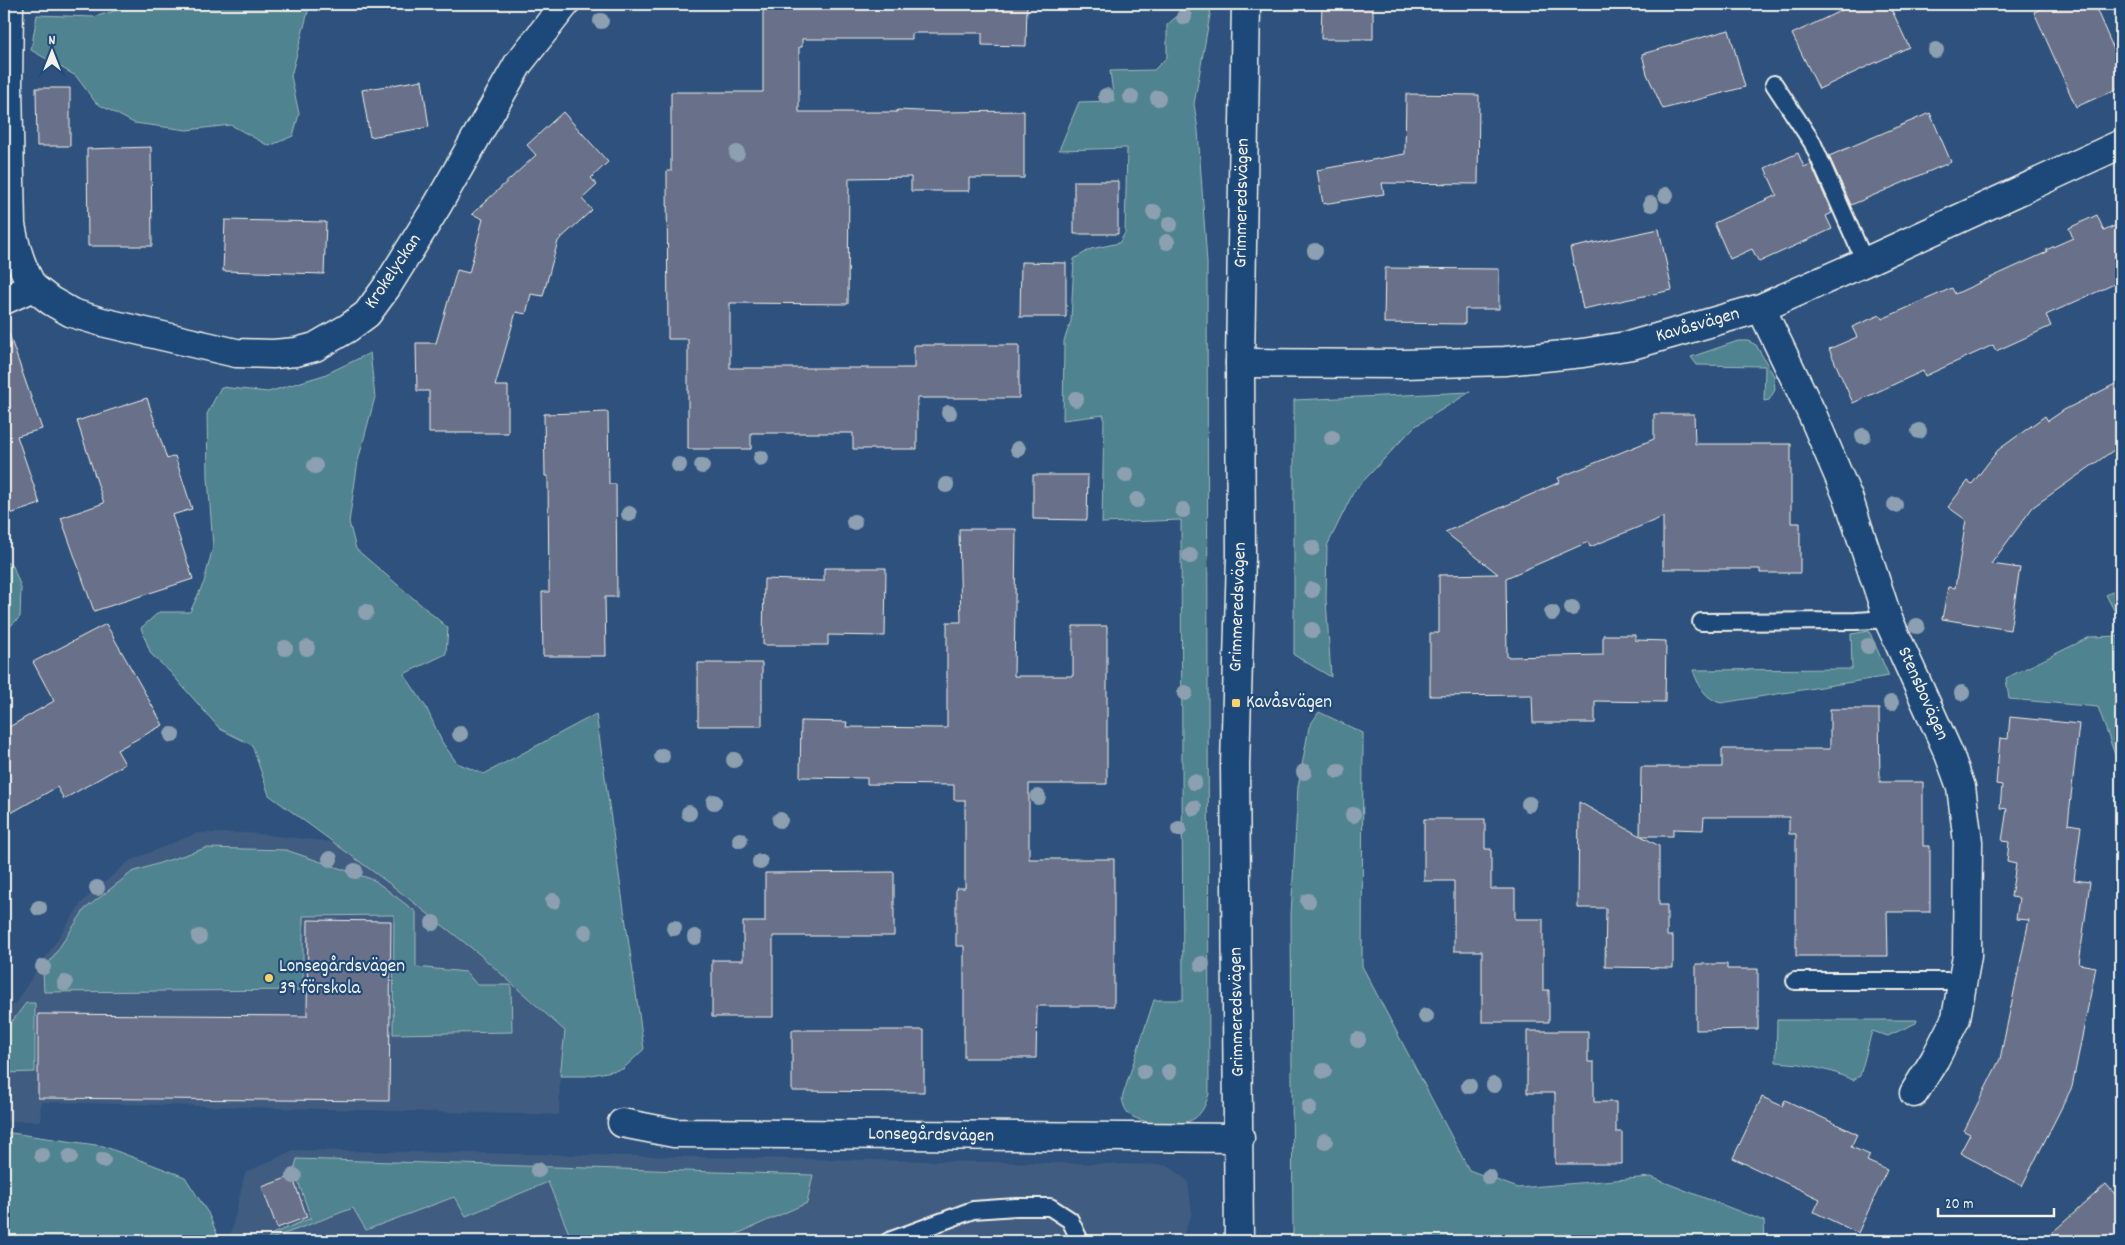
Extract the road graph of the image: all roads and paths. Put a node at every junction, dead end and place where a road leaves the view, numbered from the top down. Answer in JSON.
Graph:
{"nodes":[{"id":1,"x":9,"y":4,"type":"edge"},
{"id":2,"x":565,"y":4,"type":"edge"},
{"id":3,"x":1246,"y":4,"type":"edge"},
{"id":4,"x":1774,"y":84,"type":"dead end"},
{"id":5,"x":2121,"y":144,"type":"edge"},
{"id":6,"x":1865,"y":262,"type":"junction"},
{"id":7,"x":33,"y":287,"type":"junction"},
{"id":8,"x":4,"y":300,"type":"edge"},
{"id":9,"x":1761,"y":308,"type":"junction"},
{"id":10,"x":1240,"y":363,"type":"junction"},
{"id":11,"x":1888,"y":619,"type":"junction"},
{"id":12,"x":1701,"y":622,"type":"dead end"},
{"id":13,"x":1794,"y":981,"type":"dead end"},
{"id":14,"x":1962,"y":981,"type":"junction"},
{"id":15,"x":1914,"y":1093,"type":"dead end"},
{"id":16,"x":622,"y":1123,"type":"dead end"},
{"id":17,"x":1240,"y":1138,"type":"junction"},
{"id":18,"x":889,"y":1241,"type":"edge"},
{"id":19,"x":1080,"y":1241,"type":"edge"},
{"id":20,"x":1239,"y":1241,"type":"edge"}],
"edges":[{"from":1,"to":7,"type":"street"},
{"from":2,"to":7,"type":"street","name":"Krokelyckan"},
{"from":3,"to":10,"type":"street","name":"Grimmeredsvägen"},
{"from":4,"to":6,"type":"lane"},
{"from":5,"to":6,"type":"street","name":"Kavåsvägen"},
{"from":6,"to":9,"type":"street","name":"Kavåsvägen"},
{"from":7,"to":8,"type":"street"},
{"from":9,"to":10,"type":"street","name":"Kavåsvägen"},
{"from":9,"to":11,"type":"street","name":"Stensbovägen"},
{"from":10,"to":17,"type":"street","name":"Grimmeredsvägen"},
{"from":11,"to":12,"type":"lane"},
{"from":11,"to":14,"type":"street","name":"Stensbovägen"},
{"from":13,"to":14,"type":"lane"},
{"from":14,"to":15,"type":"street","name":"Stensbovägen"},
{"from":16,"to":17,"type":"street","name":"Lonsegårdsvägen"},
{"from":17,"to":20,"type":"street","name":"Grimmeredsvägen"},
{"from":18,"to":19,"type":"lane"}]}
